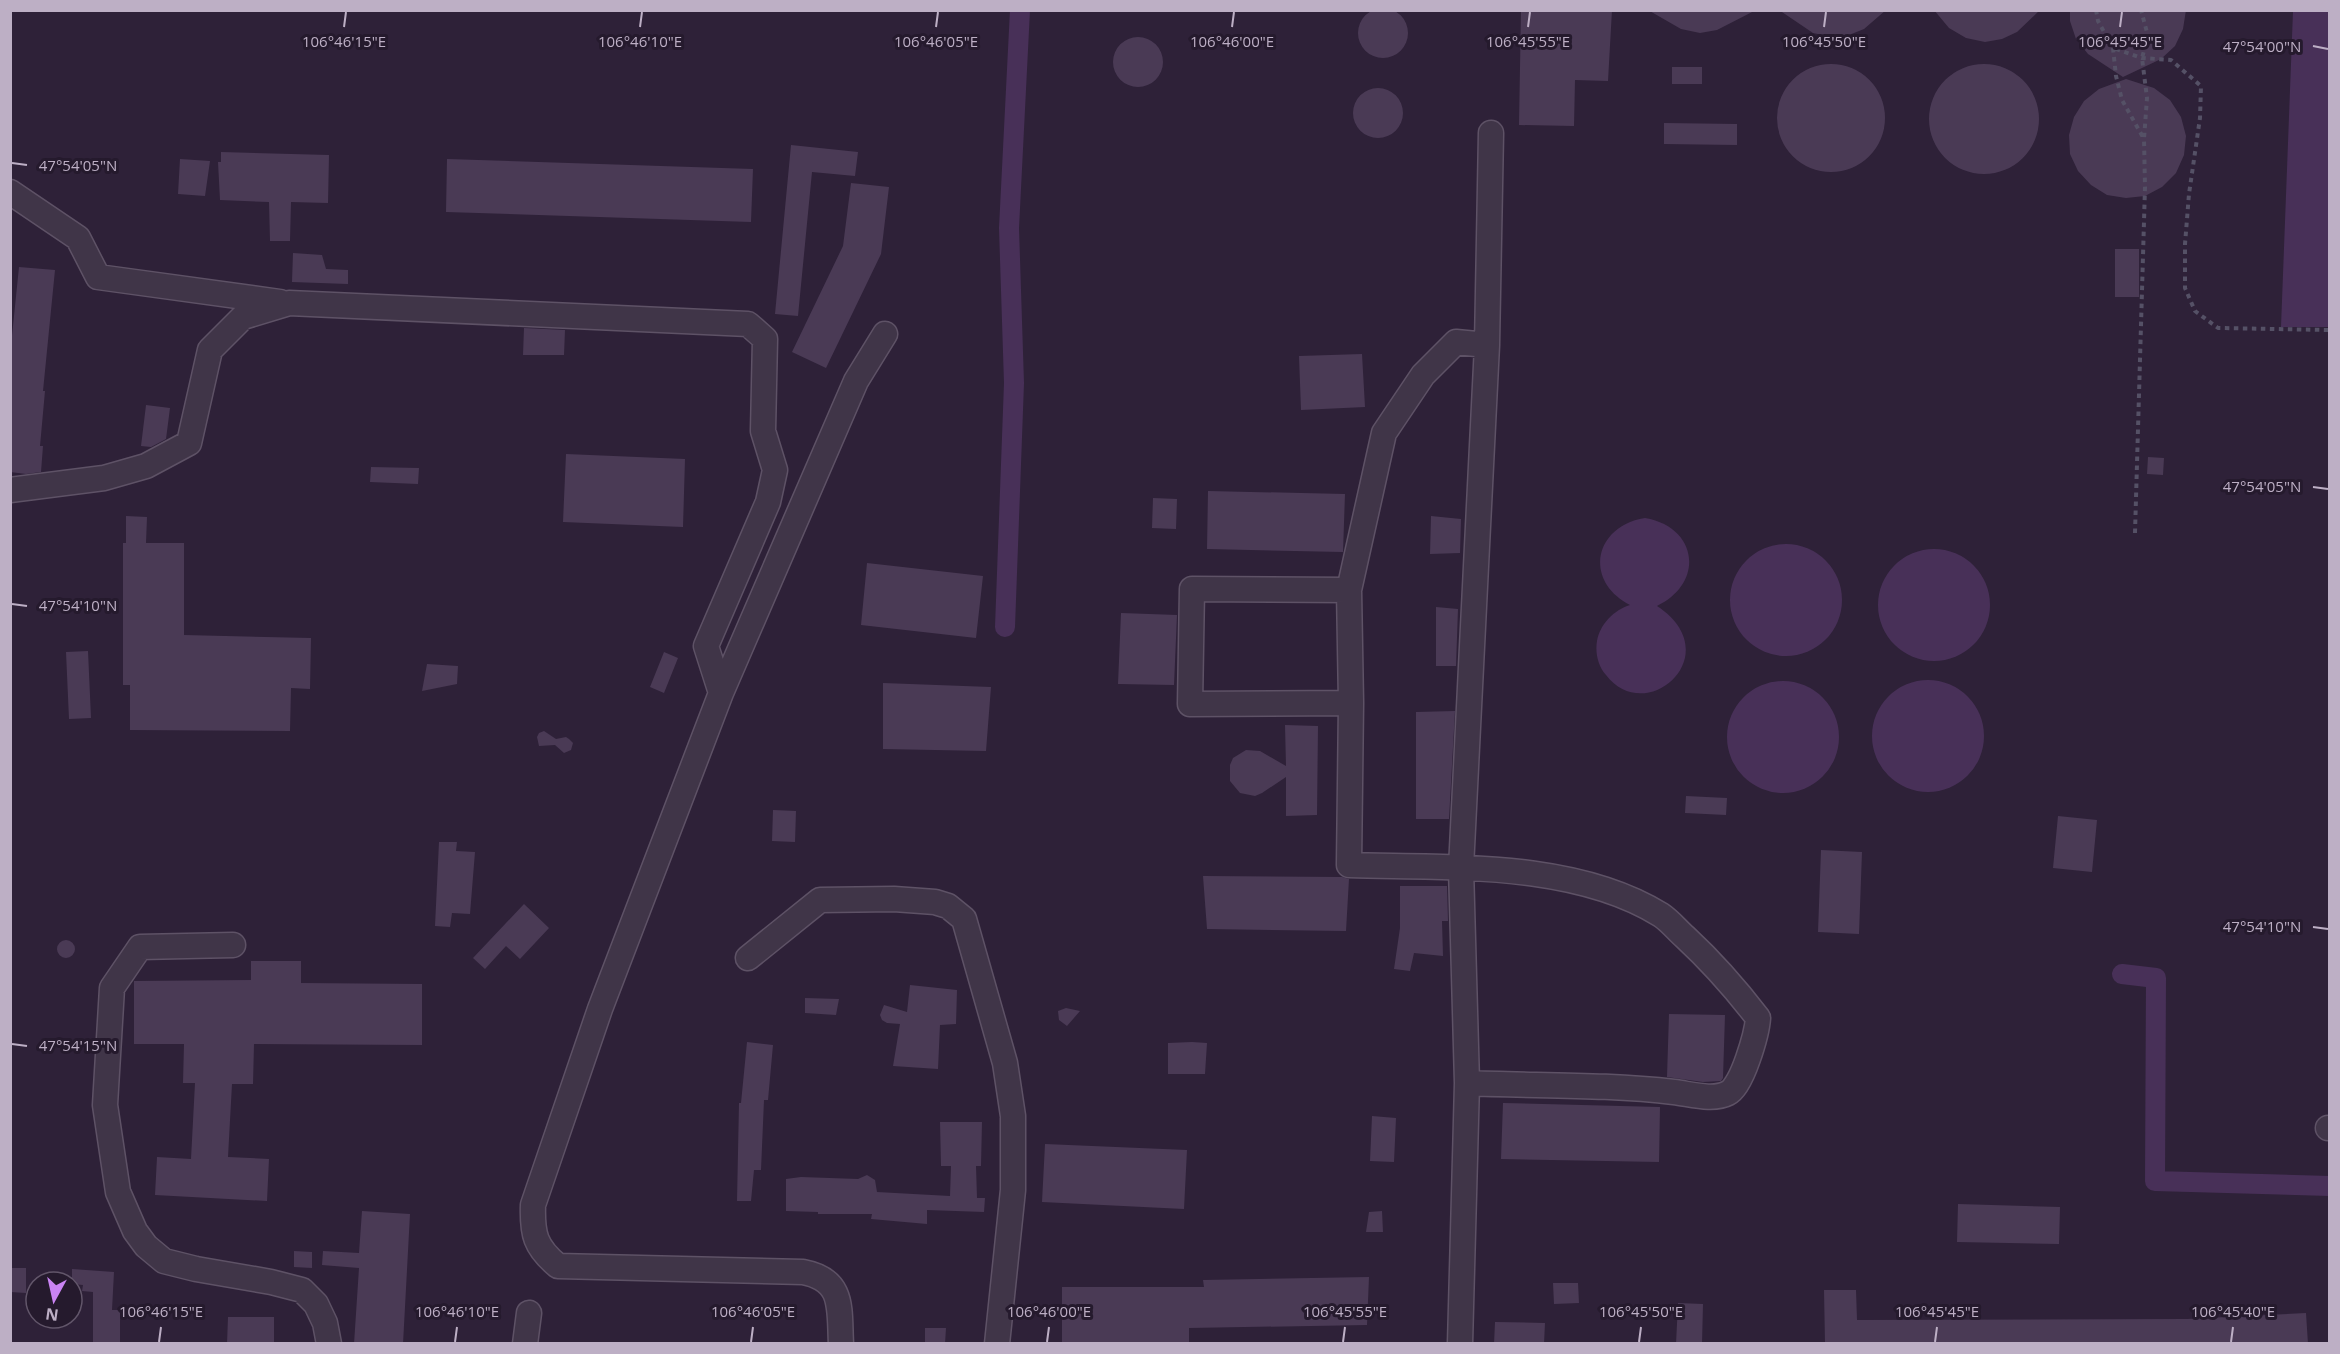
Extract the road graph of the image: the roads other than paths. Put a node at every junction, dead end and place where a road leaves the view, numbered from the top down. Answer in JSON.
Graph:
{"nodes":[{"id":1,"x":1491,"y":133,"type":"dead end"},
{"id":2,"x":10,"y":192,"type":"edge"},
{"id":3,"x":289,"y":303,"type":"junction"},
{"id":4,"x":885,"y":334,"type":"dead end"},
{"id":5,"x":1487,"y":345,"type":"junction"},
{"id":6,"x":10,"y":490,"type":"edge"},
{"id":7,"x":1349,"y":590,"type":"junction"},
{"id":8,"x":721,"y":693,"type":"junction"},
{"id":9,"x":1351,"y":703,"type":"junction"},
{"id":10,"x":1461,"y":868,"type":"junction"},
{"id":11,"x":233,"y":945,"type":"dead end"},
{"id":12,"x":748,"y":958,"type":"dead end"},
{"id":13,"x":1467,"y":1083,"type":"junction"},
{"id":14,"x":529,"y":1313,"type":"dead end"},
{"id":15,"x":329,"y":1344,"type":"edge"},
{"id":16,"x":525,"y":1344,"type":"edge"},
{"id":17,"x":841,"y":1344,"type":"edge"},
{"id":18,"x":997,"y":1344,"type":"edge"},
{"id":19,"x":1460,"y":1344,"type":"edge"}],
"edges":[{"from":1,"to":5,"type":"street"},
{"from":2,"to":3,"type":"street"},
{"from":3,"to":6,"type":"street"},
{"from":3,"to":8,"type":"street"},
{"from":4,"to":8,"type":"street"},
{"from":5,"to":7,"type":"street"},
{"from":5,"to":10,"type":"street"},
{"from":7,"to":9,"type":"street"},
{"from":7,"to":9,"type":"street"},
{"from":8,"to":17,"type":"street"},
{"from":9,"to":10,"type":"street"},
{"from":10,"to":13,"type":"street"},
{"from":10,"to":13,"type":"street"},
{"from":11,"to":15,"type":"street"},
{"from":12,"to":18,"type":"street"},
{"from":13,"to":19,"type":"street"},
{"from":14,"to":16,"type":"street"}]}
